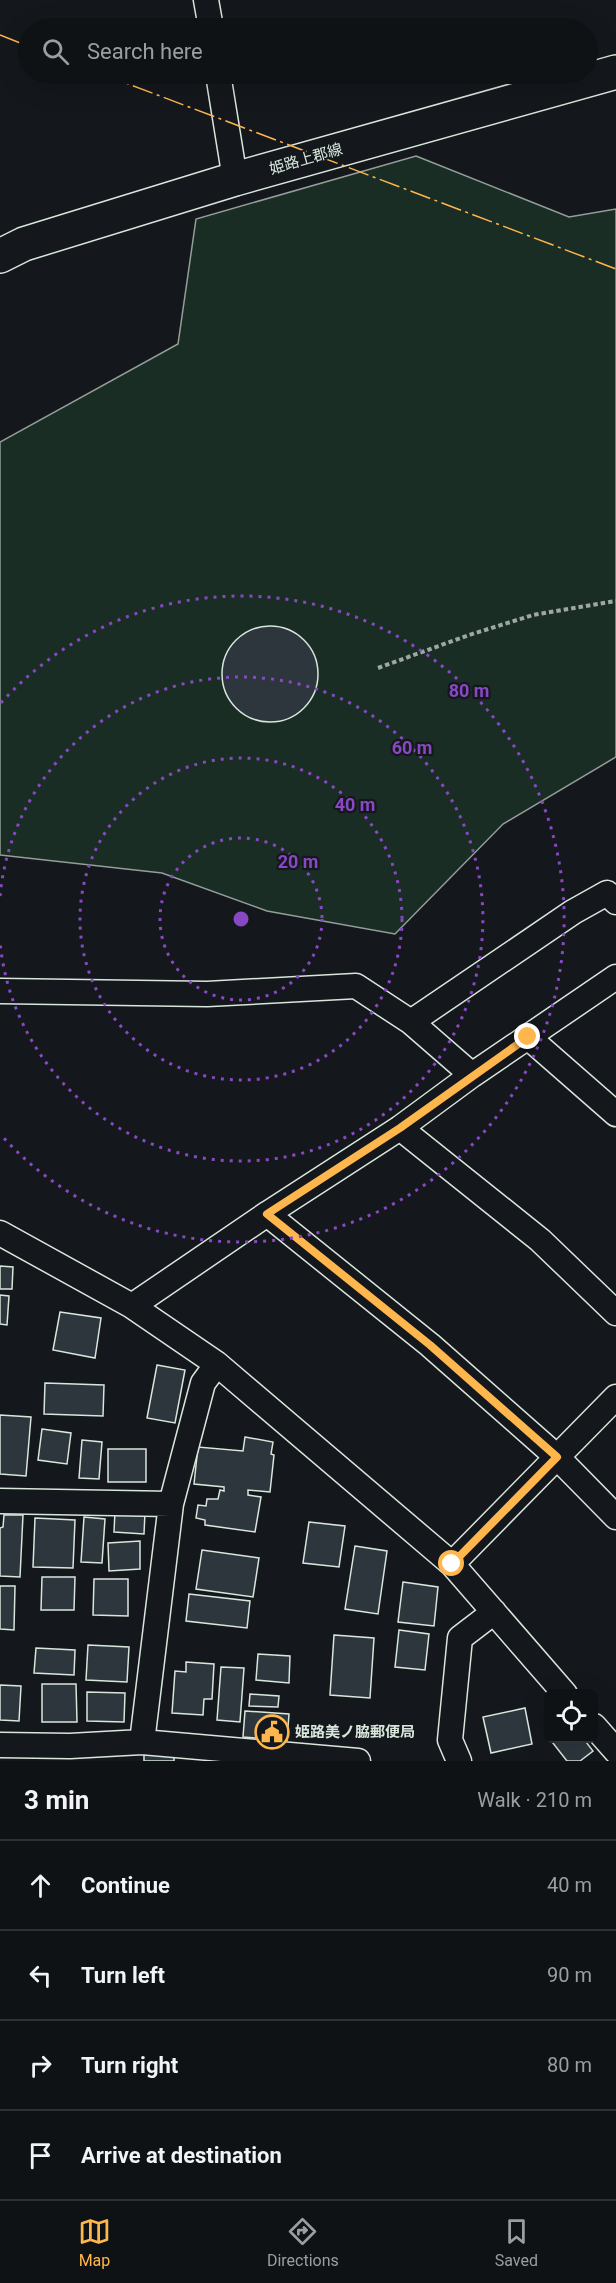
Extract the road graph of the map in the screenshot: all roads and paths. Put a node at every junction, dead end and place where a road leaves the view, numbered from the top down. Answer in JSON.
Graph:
{"nodes":[{"id":1,"x":206,"y":0,"type":"edge"},
{"id":2,"x":209,"y":18,"type":"edge"},
{"id":3,"x":616,"y":72,"type":"edge"},
{"id":4,"x":598,"y":77,"type":"edge"},
{"id":5,"x":220,"y":84,"type":"edge"},
{"id":6,"x":573,"y":84,"type":"edge"},
{"id":7,"x":235,"y":179,"type":"junction"},
{"id":8,"x":0,"y":256,"type":"edge"},
{"id":9,"x":616,"y":601,"type":"edge"},
{"id":10,"x":378,"y":669,"type":"dead end"},
{"id":11,"x":616,"y":902,"type":"edge"},
{"id":12,"x":616,"y":976,"type":"edge"},
{"id":13,"x":0,"y":991,"type":"edge"},
{"id":14,"x":411,"y":1022,"type":"junction"},
{"id":15,"x":528,"y":1037,"type":"junction"},
{"id":16,"x":471,"y":1075,"type":"junction"},
{"id":17,"x":616,"y":1114,"type":"edge"},
{"id":18,"x":400,"y":1128,"type":"junction"},
{"id":19,"x":267,"y":1214,"type":"junction"},
{"id":20,"x":0,"y":1233,"type":"edge"},
{"id":21,"x":132,"y":1306,"type":"junction"},
{"id":22,"x":616,"y":1314,"type":"edge"},
{"id":23,"x":217,"y":1364,"type":"junction"},
{"id":24,"x":616,"y":1397,"type":"edge"},
{"id":25,"x":557,"y":1457,"type":"junction"},
{"id":26,"x":0,"y":1502,"type":"edge"},
{"id":27,"x":171,"y":1504,"type":"junction"},
{"id":28,"x":616,"y":1517,"type":"edge"},
{"id":29,"x":452,"y":1564,"type":"junction"},
{"id":30,"x":494,"y":1612,"type":"junction"},
{"id":31,"x":562,"y":1689,"type":"edge"},
{"id":32,"x":598,"y":1731,"type":"edge"},
{"id":33,"x":142,"y":1742,"type":"junction"},
{"id":34,"x":0,"y":1745,"type":"edge"},
{"id":35,"x":616,"y":1751,"type":"edge"},
{"id":36,"x":69,"y":1754,"type":"edge"},
{"id":37,"x":226,"y":1755,"type":"edge"},
{"id":38,"x":358,"y":1761,"type":"edge"},
{"id":39,"x":459,"y":1761,"type":"edge"}],
"edges":[{"from":1,"to":2,"type":"street"},
{"from":3,"to":4,"type":"main road","name":"姫路上郡線"},
{"from":5,"to":7,"type":"street"},
{"from":6,"to":7,"type":"main road","name":"姫路上郡線"},
{"from":7,"to":8,"type":"main road","name":"姫路上郡線"},
{"from":9,"to":10,"type":"path"},
{"from":11,"to":14,"type":"street"},
{"from":12,"to":15,"type":"street"},
{"from":13,"to":14,"type":"street"},
{"from":14,"to":16,"type":"street"},
{"from":15,"to":16,"type":"street"},
{"from":15,"to":17,"type":"street"},
{"from":16,"to":18,"type":"street"},
{"from":18,"to":19,"type":"street"},
{"from":18,"to":22,"type":"street"},
{"from":19,"to":21,"type":"street"},
{"from":19,"to":25,"type":"street"},
{"from":20,"to":21,"type":"street"},
{"from":21,"to":23,"type":"street"},
{"from":23,"to":27,"type":"street"},
{"from":23,"to":29,"type":"street"},
{"from":24,"to":25,"type":"street"},
{"from":25,"to":28,"type":"street"},
{"from":25,"to":29,"type":"street"},
{"from":26,"to":27,"type":"street"},
{"from":27,"to":33,"type":"street"},
{"from":29,"to":30,"type":"street"},
{"from":30,"to":31,"type":"street"},
{"from":30,"to":39,"type":"street"},
{"from":32,"to":35,"type":"street"},
{"from":33,"to":36,"type":"street"},
{"from":33,"to":37,"type":"street"},
{"from":34,"to":36,"type":"street"},
{"from":37,"to":38,"type":"street"}]}
